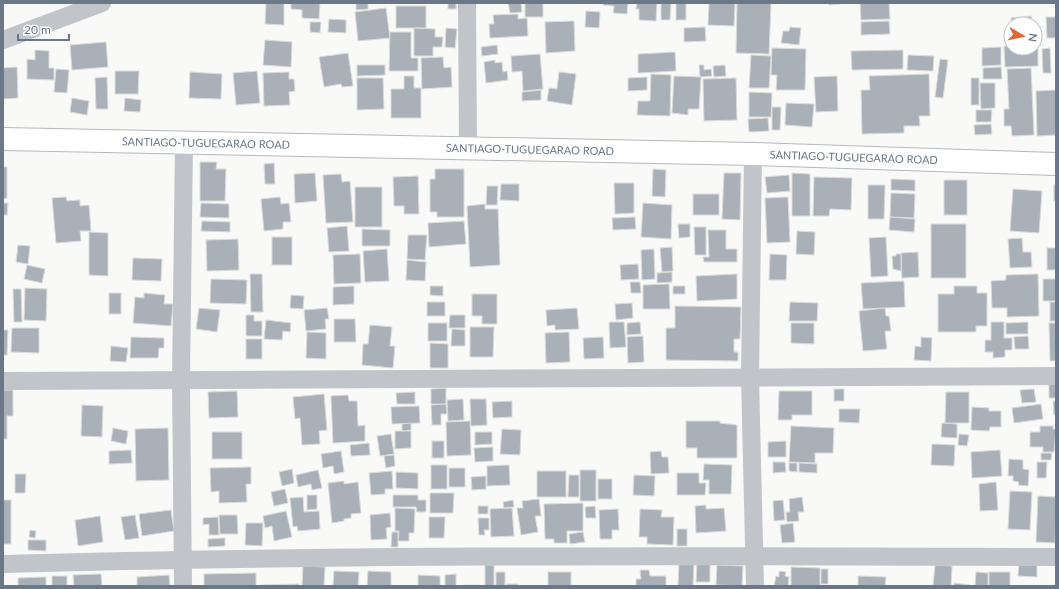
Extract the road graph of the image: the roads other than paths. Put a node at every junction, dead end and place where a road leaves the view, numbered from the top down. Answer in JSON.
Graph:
{"nodes":[{"id":1,"x":102,"y":3,"type":"edge"},
{"id":2,"x":468,"y":3,"type":"edge"},
{"id":3,"x":3,"y":40,"type":"edge"},
{"id":4,"x":3,"y":139,"type":"edge"},
{"id":5,"x":184,"y":143,"type":"junction"},
{"id":6,"x":468,"y":149,"type":"junction"},
{"id":7,"x":753,"y":154,"type":"junction"},
{"id":8,"x":1056,"y":164,"type":"edge"},
{"id":9,"x":1056,"y":376,"type":"edge"},
{"id":10,"x":750,"y":378,"type":"junction"},
{"id":11,"x":3,"y":381,"type":"edge"},
{"id":12,"x":181,"y":381,"type":"junction"},
{"id":13,"x":755,"y":556,"type":"junction"},
{"id":14,"x":1056,"y":557,"type":"edge"},
{"id":15,"x":183,"y":559,"type":"junction"},
{"id":16,"x":3,"y":564,"type":"edge"},
{"id":17,"x":183,"y":586,"type":"edge"},
{"id":18,"x":755,"y":586,"type":"edge"}],
"edges":[{"from":1,"to":3,"type":"street"},
{"from":2,"to":6,"type":"street"},
{"from":4,"to":5,"type":"highway","name":"SANTIAGO-TUGUEGARAO ROAD"},
{"from":5,"to":6,"type":"highway","name":"SANTIAGO-TUGUEGARAO ROAD"},
{"from":5,"to":12,"type":"street"},
{"from":6,"to":7,"type":"highway","name":"SANTIAGO-TUGUEGARAO ROAD"},
{"from":7,"to":8,"type":"highway","name":"SANTIAGO-TUGUEGARAO ROAD"},
{"from":7,"to":10,"type":"street"},
{"from":9,"to":10,"type":"street"},
{"from":10,"to":12,"type":"street"},
{"from":10,"to":13,"type":"street"},
{"from":11,"to":12,"type":"street"},
{"from":12,"to":15,"type":"street"},
{"from":13,"to":14,"type":"street"},
{"from":13,"to":15,"type":"street"},
{"from":13,"to":18,"type":"street"},
{"from":15,"to":16,"type":"street"},
{"from":15,"to":17,"type":"street"}]}
